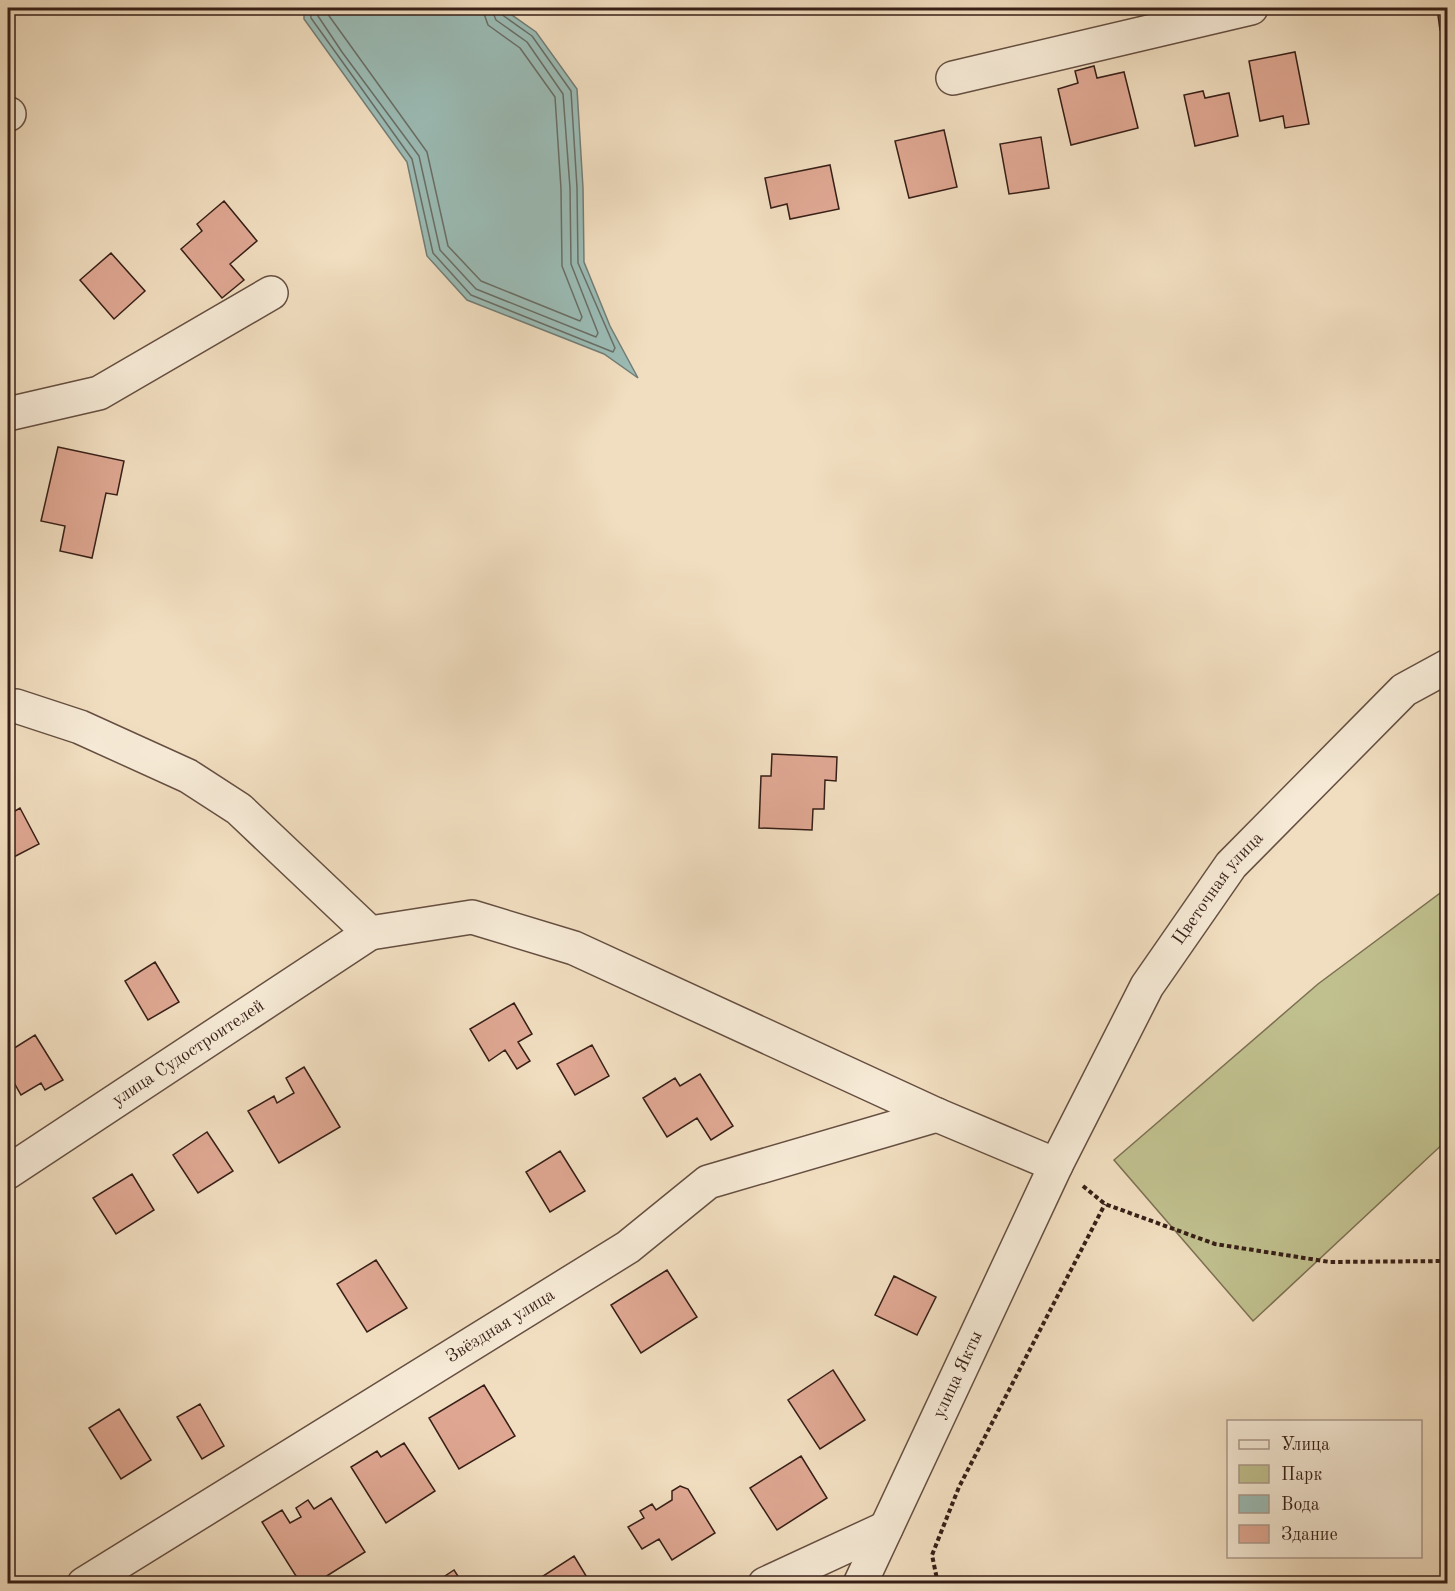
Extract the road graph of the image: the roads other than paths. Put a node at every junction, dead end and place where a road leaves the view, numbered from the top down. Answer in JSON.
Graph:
{"nodes":[{"id":1,"x":1251,"y":8,"type":"edge"},
{"id":2,"x":952,"y":78,"type":"dead end"},
{"id":3,"x":271,"y":294,"type":"dead end"},
{"id":4,"x":8,"y":414,"type":"edge"},
{"id":5,"x":1448,"y":666,"type":"edge"},
{"id":6,"x":8,"y":708,"type":"edge"},
{"id":7,"x":370,"y":933,"type":"junction"},
{"id":8,"x":937,"y":1115,"type":"junction"},
{"id":9,"x":1056,"y":1165,"type":"junction"},
{"id":10,"x":8,"y":1173,"type":"edge"},
{"id":11,"x":885,"y":1528,"type":"junction"},
{"id":12,"x":84,"y":1584,"type":"edge"},
{"id":13,"x":765,"y":1584,"type":"edge"},
{"id":14,"x":860,"y":1584,"type":"edge"}],
"edges":[{"from":1,"to":2,"type":"street"},
{"from":3,"to":4,"type":"street"},
{"from":5,"to":9,"type":"street","name":"Цветочная улица"},
{"from":6,"to":7,"type":"street"},
{"from":7,"to":8,"type":"street"},
{"from":7,"to":10,"type":"street","name":"улица Судостроителей"},
{"from":8,"to":9,"type":"street"},
{"from":8,"to":12,"type":"street","name":"Звёздная улица"},
{"from":9,"to":11,"type":"street","name":"улица Якты"},
{"from":11,"to":13,"type":"street"},
{"from":11,"to":14,"type":"street","name":"улица Якты"}]}
